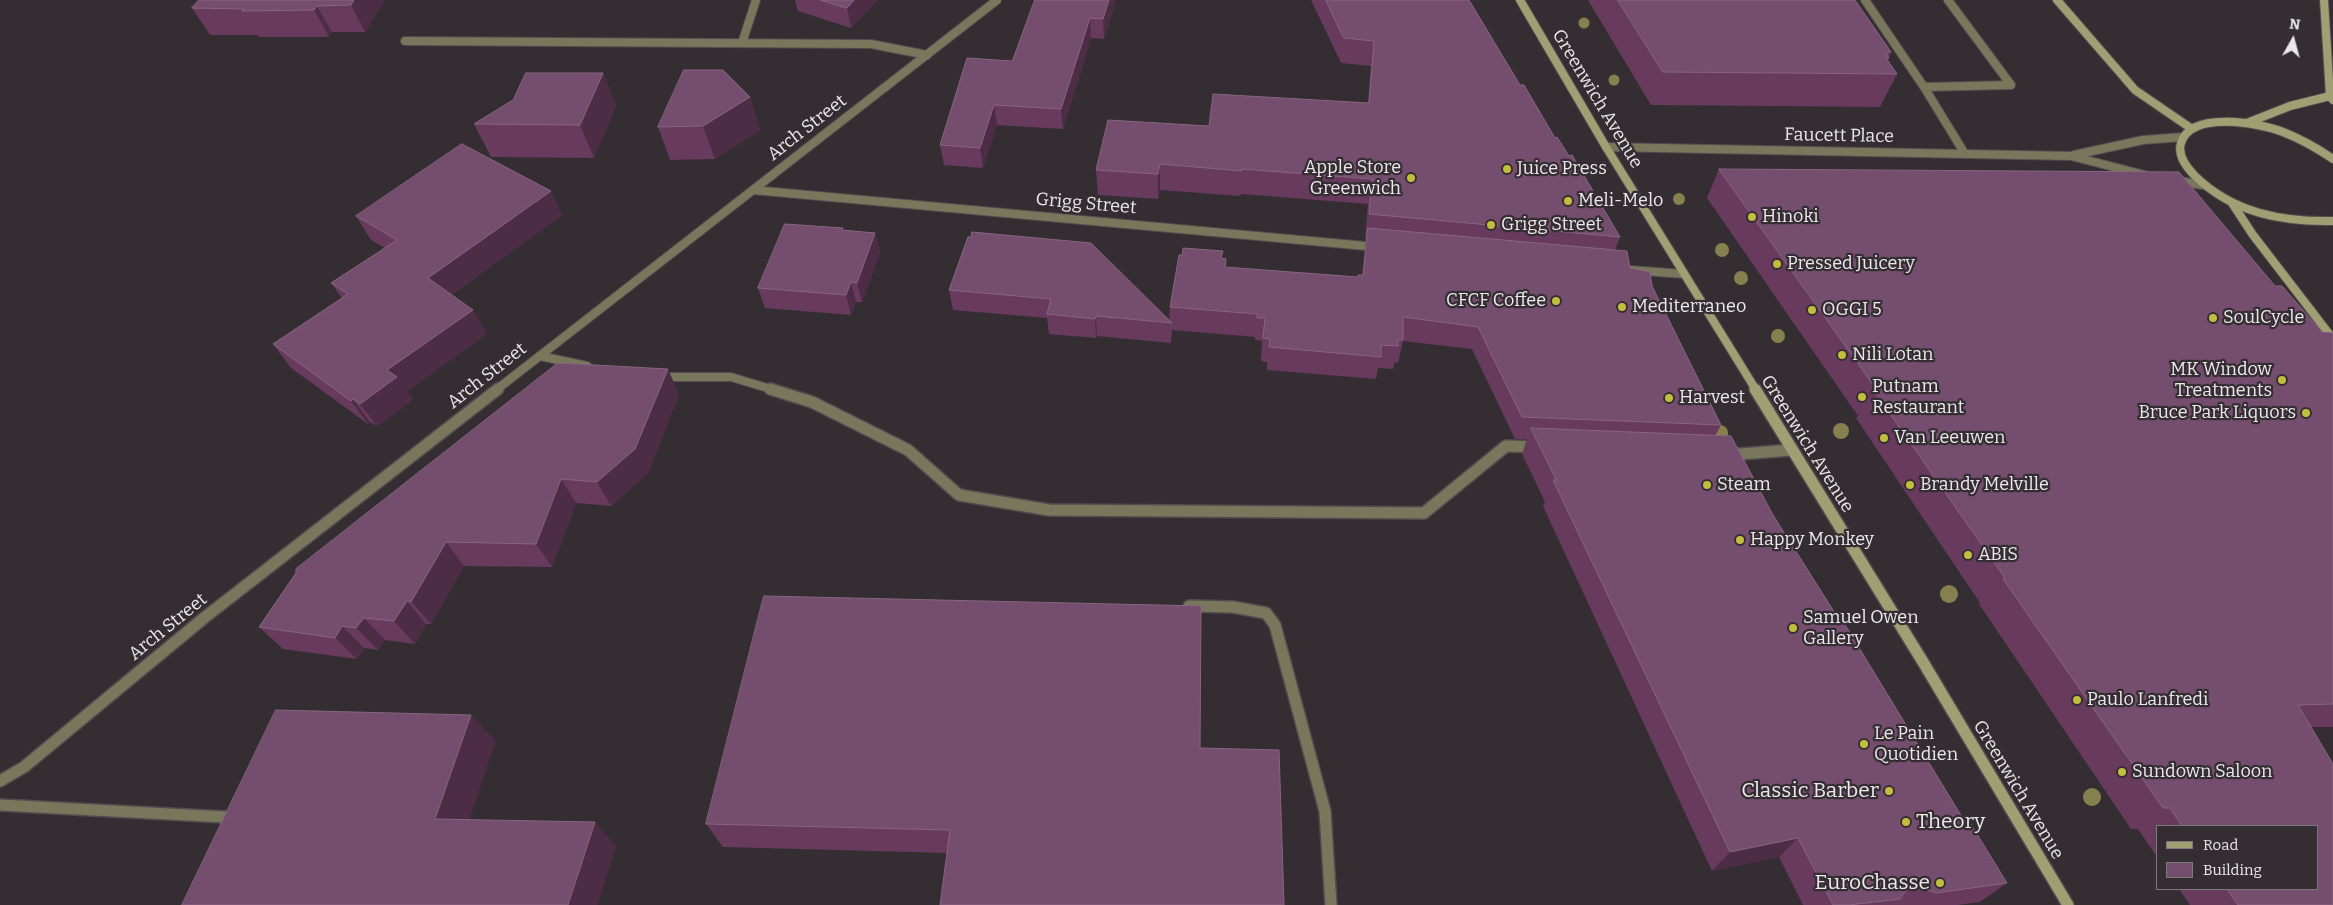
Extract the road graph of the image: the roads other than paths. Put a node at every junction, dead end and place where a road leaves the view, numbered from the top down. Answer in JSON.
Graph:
{"nodes":[{"id":1,"x":756,"y":0,"type":"edge"},
{"id":2,"x":997,"y":0,"type":"edge"},
{"id":3,"x":1520,"y":0,"type":"edge"},
{"id":4,"x":1864,"y":0,"type":"edge"},
{"id":5,"x":1948,"y":0,"type":"edge"},
{"id":6,"x":2057,"y":0,"type":"edge"},
{"id":7,"x":2324,"y":0,"type":"edge"},
{"id":8,"x":405,"y":41,"type":"dead end"},
{"id":9,"x":742,"y":43,"type":"junction"},
{"id":10,"x":927,"y":55,"type":"junction"},
{"id":11,"x":2331,"y":81,"type":"edge"},
{"id":12,"x":1924,"y":88,"type":"junction"},
{"id":13,"x":2332,"y":98,"type":"edge"},
{"id":14,"x":2247,"y":122,"type":"junction"},
{"id":15,"x":2192,"y":128,"type":"junction"},
{"id":16,"x":2183,"y":137,"type":"junction"},
{"id":17,"x":1606,"y":148,"type":"junction"},
{"id":18,"x":1965,"y":154,"type":"junction"},
{"id":19,"x":2071,"y":156,"type":"junction"},
{"id":20,"x":2333,"y":159,"type":"edge"},
{"id":21,"x":2202,"y":184,"type":"junction"},
{"id":22,"x":753,"y":190,"type":"junction"},
{"id":23,"x":2232,"y":203,"type":"junction"},
{"id":24,"x":2333,"y":221,"type":"edge"},
{"id":25,"x":1389,"y":248,"type":"edge"},
{"id":26,"x":1617,"y":268,"type":"edge"},
{"id":27,"x":1684,"y":274,"type":"junction"},
{"id":28,"x":2333,"y":339,"type":"edge"},
{"id":29,"x":540,"y":356,"type":"junction"},
{"id":30,"x":594,"y":368,"type":"edge"},
{"id":31,"x":647,"y":378,"type":"edge"},
{"id":32,"x":1545,"y":448,"type":"edge"},
{"id":33,"x":1791,"y":450,"type":"junction"},
{"id":34,"x":1719,"y":455,"type":"edge"},
{"id":35,"x":1174,"y":606,"type":"edge"},
{"id":36,"x":0,"y":781,"type":"edge"},
{"id":37,"x":0,"y":805,"type":"edge"},
{"id":38,"x":230,"y":844,"type":"edge"},
{"id":39,"x":1331,"y":905,"type":"edge"},
{"id":40,"x":2068,"y":905,"type":"edge"}],
"edges":[{"from":1,"to":9,"type":"street"},
{"from":2,"to":10,"type":"street","name":"Arch Street"},
{"from":3,"to":17,"type":"main road","name":"Greenwich Avenue"},
{"from":4,"to":12,"type":"street"},
{"from":5,"to":12,"type":"street"},
{"from":6,"to":15,"type":"main road"},
{"from":7,"to":11,"type":"main road"},
{"from":8,"to":9,"type":"street"},
{"from":9,"to":10,"type":"street"},
{"from":10,"to":22,"type":"street","name":"Arch Street"},
{"from":11,"to":13,"type":"main road"},
{"from":12,"to":18,"type":"street"},
{"from":13,"to":14,"type":"main road"},
{"from":14,"to":15,"type":"main road"},
{"from":14,"to":20,"type":"main road"},
{"from":15,"to":16,"type":"main road"},
{"from":16,"to":19,"type":"street","name":"Faucett Place"},
{"from":16,"to":21,"type":"main road"},
{"from":17,"to":18,"type":"street","name":"Faucett Place"},
{"from":17,"to":27,"type":"main road","name":"Greenwich Avenue"},
{"from":18,"to":19,"type":"street","name":"Faucett Place"},
{"from":19,"to":21,"type":"street","name":"Faucett Place"},
{"from":21,"to":23,"type":"main road"},
{"from":22,"to":25,"type":"street","name":"Grigg Street"},
{"from":22,"to":29,"type":"street","name":"Arch Street"},
{"from":23,"to":24,"type":"main road"},
{"from":23,"to":28,"type":"main road"},
{"from":26,"to":27,"type":"street"},
{"from":27,"to":33,"type":"main road","name":"Greenwich Avenue"},
{"from":29,"to":30,"type":"street"},
{"from":29,"to":36,"type":"street","name":"Arch Street"},
{"from":31,"to":32,"type":"street"},
{"from":33,"to":34,"type":"street"},
{"from":33,"to":40,"type":"main road","name":"Greenwich Avenue"},
{"from":35,"to":39,"type":"street"},
{"from":37,"to":38,"type":"street"}]}
